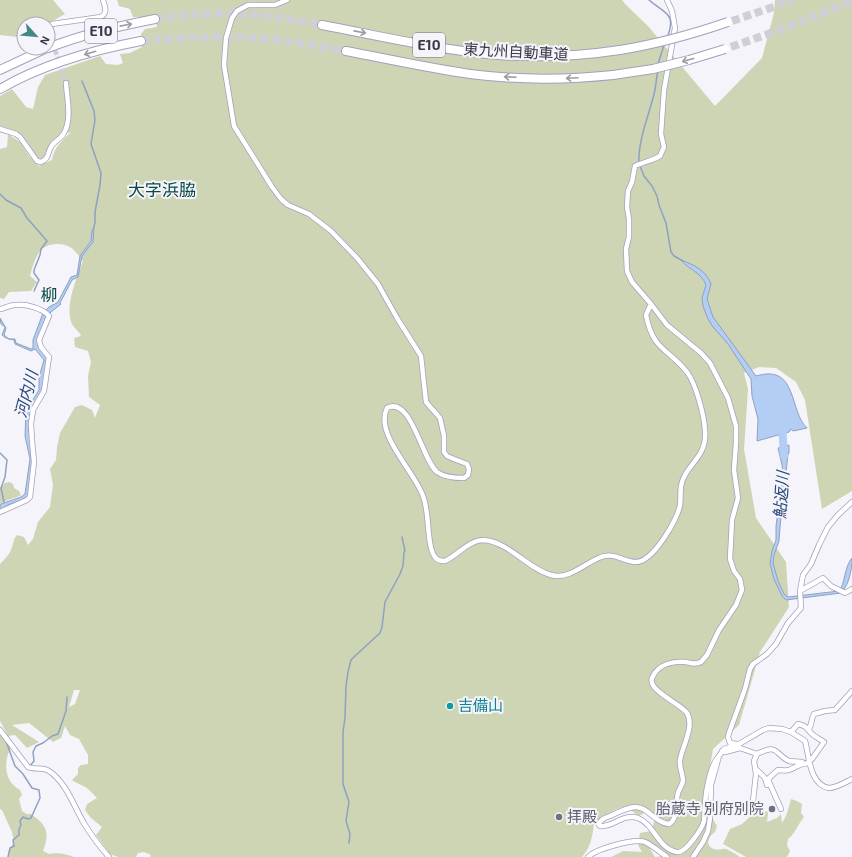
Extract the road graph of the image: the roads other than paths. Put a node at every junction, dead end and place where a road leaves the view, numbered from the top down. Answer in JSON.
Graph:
{"nodes":[{"id":1,"x":103,"y":0,"type":"edge"},
{"id":2,"x":287,"y":0,"type":"edge"},
{"id":3,"x":667,"y":0,"type":"edge"},
{"id":4,"x":155,"y":19,"type":"tunnel mouth"},
{"id":5,"x":730,"y":22,"type":"tunnel mouth"},
{"id":6,"x":56,"y":23,"type":"edge"},
{"id":7,"x":322,"y":25,"type":"tunnel mouth"},
{"id":8,"x":141,"y":42,"type":"tunnel mouth"},
{"id":9,"x":56,"y":45,"type":"edge"},
{"id":10,"x":728,"y":48,"type":"tunnel mouth"},
{"id":11,"x":346,"y":51,"type":"tunnel mouth"},
{"id":12,"x":31,"y":56,"type":"edge"},
{"id":13,"x":0,"y":70,"type":"edge"},
{"id":14,"x":66,"y":83,"type":"tunnel mouth"},
{"id":15,"x":0,"y":89,"type":"edge"},
{"id":16,"x":0,"y":129,"type":"edge"},
{"id":17,"x":652,"y":304,"type":"junction"},
{"id":18,"x":0,"y":309,"type":"edge"},
{"id":19,"x":852,"y":502,"type":"edge"},
{"id":20,"x":1,"y":512,"type":"edge"},
{"id":21,"x":852,"y":589,"type":"edge"},
{"id":22,"x":800,"y":595,"type":"junction"},
{"id":23,"x":852,"y":691,"type":"edge"},
{"id":24,"x":809,"y":729,"type":"junction"},
{"id":25,"x":0,"y":730,"type":"edge"},
{"id":26,"x":791,"y":732,"type":"junction"},
{"id":27,"x":739,"y":744,"type":"junction"},
{"id":28,"x":722,"y":751,"type":"junction"},
{"id":29,"x":757,"y":754,"type":"junction"},
{"id":30,"x":719,"y":756,"type":"junction"},
{"id":31,"x":807,"y":762,"type":"junction"},
{"id":32,"x":756,"y":769,"type":"junction"},
{"id":33,"x":852,"y":779,"type":"edge"},
{"id":34,"x":770,"y":786,"type":"junction"},
{"id":35,"x":718,"y":807,"type":"dead end"},
{"id":36,"x":781,"y":809,"type":"dead end"},
{"id":37,"x":109,"y":857,"type":"edge"},
{"id":38,"x":588,"y":857,"type":"edge"},
{"id":39,"x":667,"y":857,"type":"edge"},
{"id":40,"x":693,"y":857,"type":"edge"}],
"edges":[{"from":1,"to":6,"type":"street"},
{"from":2,"to":17,"type":"street"},
{"from":3,"to":17,"type":"street"},
{"from":9,"to":4,"type":"highway","number":"E10","one_way":true},
{"from":7,"to":5,"type":"highway","name":"東九州自動車道","number":"E10","one_way":true,"bridge":true},
{"from":8,"to":15,"type":"highway","number":"E10","one_way":true},
{"from":10,"to":11,"type":"highway","name":"東九州自動車道","number":"E10","one_way":true,"bridge":true},
{"from":12,"to":13,"type":"highway","number":"E10"},
{"from":14,"to":16,"type":"street"},
{"from":17,"to":30,"type":"street"},
{"from":18,"to":20,"type":"street"},
{"from":19,"to":22,"type":"street"},
{"from":21,"to":22,"type":"street"},
{"from":22,"to":27,"type":"street"},
{"from":23,"to":24,"type":"street"},
{"from":24,"to":26,"type":"street"},
{"from":24,"to":31,"type":"street"},
{"from":25,"to":37,"type":"street"},
{"from":26,"to":27,"type":"street"},
{"from":26,"to":31,"type":"street"},
{"from":27,"to":28,"type":"street"},
{"from":28,"to":29,"type":"street"},
{"from":28,"to":30,"type":"street"},
{"from":29,"to":31,"type":"street"},
{"from":29,"to":32,"type":"street"},
{"from":30,"to":40,"type":"street"},
{"from":31,"to":33,"type":"street"},
{"from":31,"to":34,"type":"street"},
{"from":32,"to":34,"type":"street"},
{"from":32,"to":35,"type":"street"},
{"from":34,"to":36,"type":"street"},
{"from":38,"to":39,"type":"street"}]}
